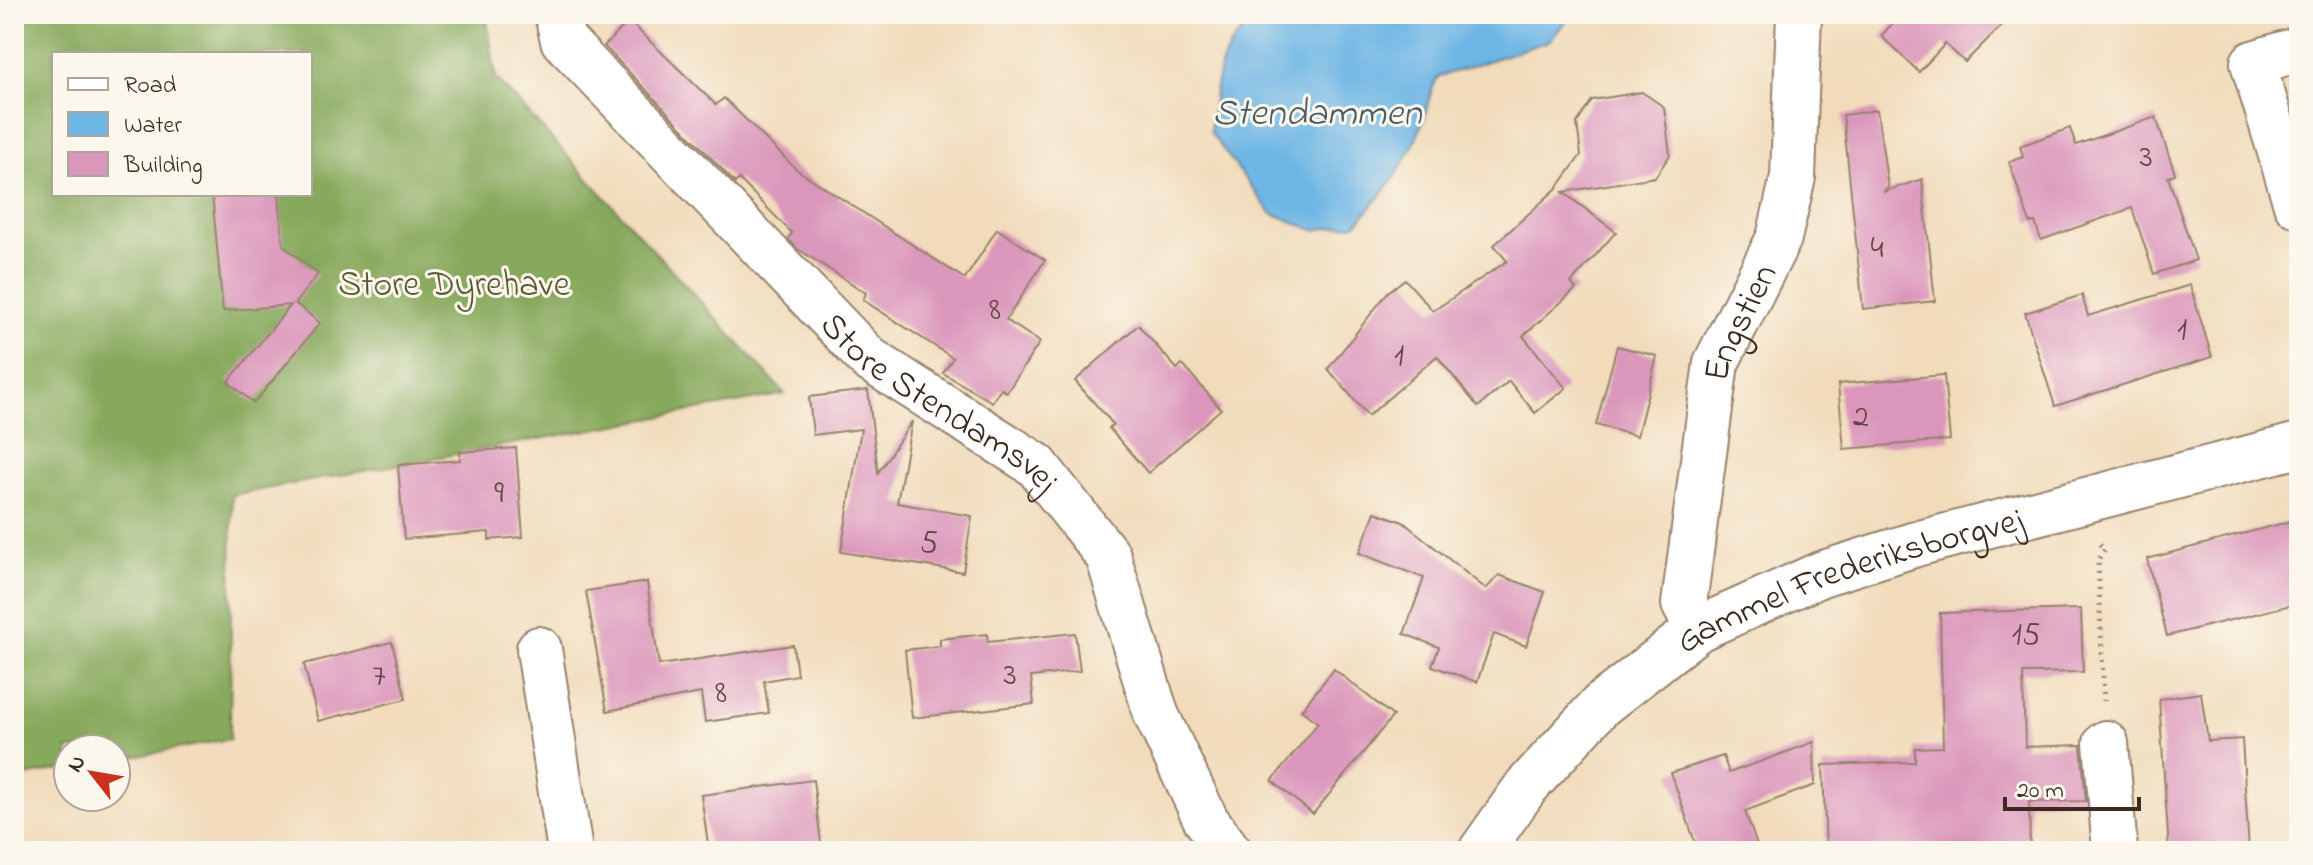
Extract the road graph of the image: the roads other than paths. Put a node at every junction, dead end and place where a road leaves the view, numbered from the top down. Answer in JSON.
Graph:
{"nodes":[{"id":1,"x":557,"y":14,"type":"edge"},
{"id":2,"x":1799,"y":14,"type":"edge"},
{"id":3,"x":2299,"y":49,"type":"edge"},
{"id":4,"x":2299,"y":203,"type":"edge"},
{"id":5,"x":2299,"y":445,"type":"edge"},
{"id":6,"x":1698,"y":629,"type":"junction"},
{"id":7,"x":539,"y":649,"type":"dead end"},
{"id":8,"x":2106,"y":743,"type":"road end"},
{"id":9,"x":570,"y":851,"type":"edge"},
{"id":10,"x":1229,"y":851,"type":"edge"},
{"id":11,"x":1481,"y":851,"type":"edge"},
{"id":12,"x":2115,"y":851,"type":"edge"}],
"edges":[{"from":1,"to":10,"type":"street","name":"Store Stendamsvej"},
{"from":2,"to":6,"type":"street","name":"Engstien"},
{"from":3,"to":4,"type":"street"},
{"from":5,"to":6,"type":"street","name":"Gammel Frederiksborgvej"},
{"from":6,"to":11,"type":"street","name":"Gammel Frederiksborgvej"},
{"from":7,"to":9,"type":"street"},
{"from":8,"to":12,"type":"street"}]}
